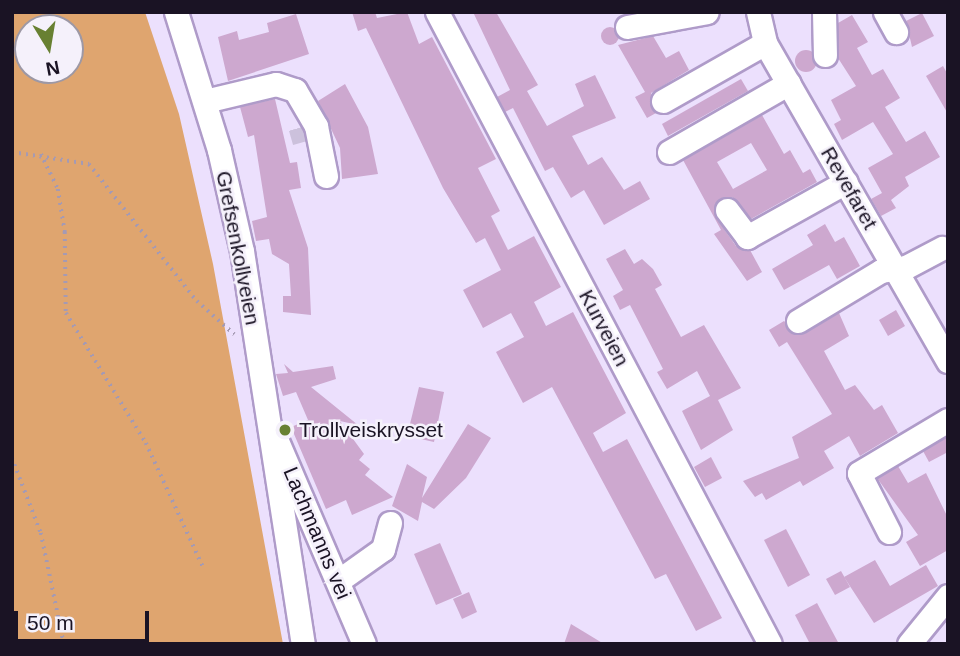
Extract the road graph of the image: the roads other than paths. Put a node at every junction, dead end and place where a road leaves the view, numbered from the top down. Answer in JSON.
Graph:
{"nodes":[{"id":1,"x":176,"y":12,"type":"edge"},
{"id":2,"x":437,"y":12,"type":"edge"},
{"id":3,"x":707,"y":12,"type":"edge"},
{"id":4,"x":758,"y":12,"type":"edge"},
{"id":5,"x":824,"y":12,"type":"edge"},
{"id":6,"x":885,"y":12,"type":"edge"},
{"id":7,"x":627,"y":27,"type":"dead end"},
{"id":8,"x":897,"y":32,"type":"dead end"},
{"id":9,"x":765,"y":43,"type":"junction"},
{"id":10,"x":825,"y":55,"type":"dead end"},
{"id":11,"x":789,"y":83,"type":"junction"},
{"id":12,"x":276,"y":84,"type":"junction"},
{"id":13,"x":205,"y":101,"type":"junction"},
{"id":14,"x":663,"y":101,"type":"dead end"},
{"id":15,"x":300,"y":127,"type":"tunnel mouth"},
{"id":16,"x":669,"y":152,"type":"dead end"},
{"id":17,"x":326,"y":176,"type":"dead end"},
{"id":18,"x":846,"y":182,"type":"junction"},
{"id":19,"x":727,"y":210,"type":"dead end"},
{"id":20,"x":942,"y":248,"type":"dead end"},
{"id":21,"x":896,"y":270,"type":"junction"},
{"id":22,"x":798,"y":321,"type":"dead end"},
{"id":23,"x":948,"y":361,"type":"edge"},
{"id":24,"x":948,"y":420,"type":"edge"},
{"id":25,"x":287,"y":486,"type":"junction"},
{"id":26,"x":390,"y":523,"type":"dead end"},
{"id":27,"x":889,"y":532,"type":"dead end"},
{"id":28,"x":338,"y":581,"type":"junction"},
{"id":29,"x":948,"y":596,"type":"edge"},
{"id":30,"x":303,"y":644,"type":"edge"},
{"id":31,"x":364,"y":644,"type":"edge"},
{"id":32,"x":770,"y":644,"type":"edge"},
{"id":33,"x":909,"y":644,"type":"edge"}],
"edges":[{"from":1,"to":13,"type":"street","name":"Grefsenkollveien"},
{"from":2,"to":32,"type":"street","name":"Kurveien"},
{"from":3,"to":7,"type":"street"},
{"from":4,"to":9,"type":"street","name":"Revefaret"},
{"from":5,"to":10,"type":"street"},
{"from":6,"to":8,"type":"street"},
{"from":9,"to":11,"type":"street","name":"Revefaret"},
{"from":9,"to":14,"type":"street"},
{"from":11,"to":16,"type":"street"},
{"from":11,"to":18,"type":"street","name":"Revefaret"},
{"from":12,"to":13,"type":"street"},
{"from":12,"to":15,"type":"street"},
{"from":12,"to":17,"type":"street"},
{"from":13,"to":25,"type":"street","name":"Grefsenkollveien"},
{"from":18,"to":19,"type":"street"},
{"from":18,"to":21,"type":"street","name":"Revefaret"},
{"from":20,"to":21,"type":"street"},
{"from":21,"to":22,"type":"street"},
{"from":21,"to":23,"type":"street","name":"Revefaret"},
{"from":24,"to":27,"type":"street"},
{"from":25,"to":28,"type":"street","name":"Lachmanns vei"},
{"from":25,"to":30,"type":"street","name":"Grefsenkollveien"},
{"from":26,"to":28,"type":"street"},
{"from":28,"to":31,"type":"street","name":"Lachmanns vei"},
{"from":29,"to":33,"type":"street"}]}
